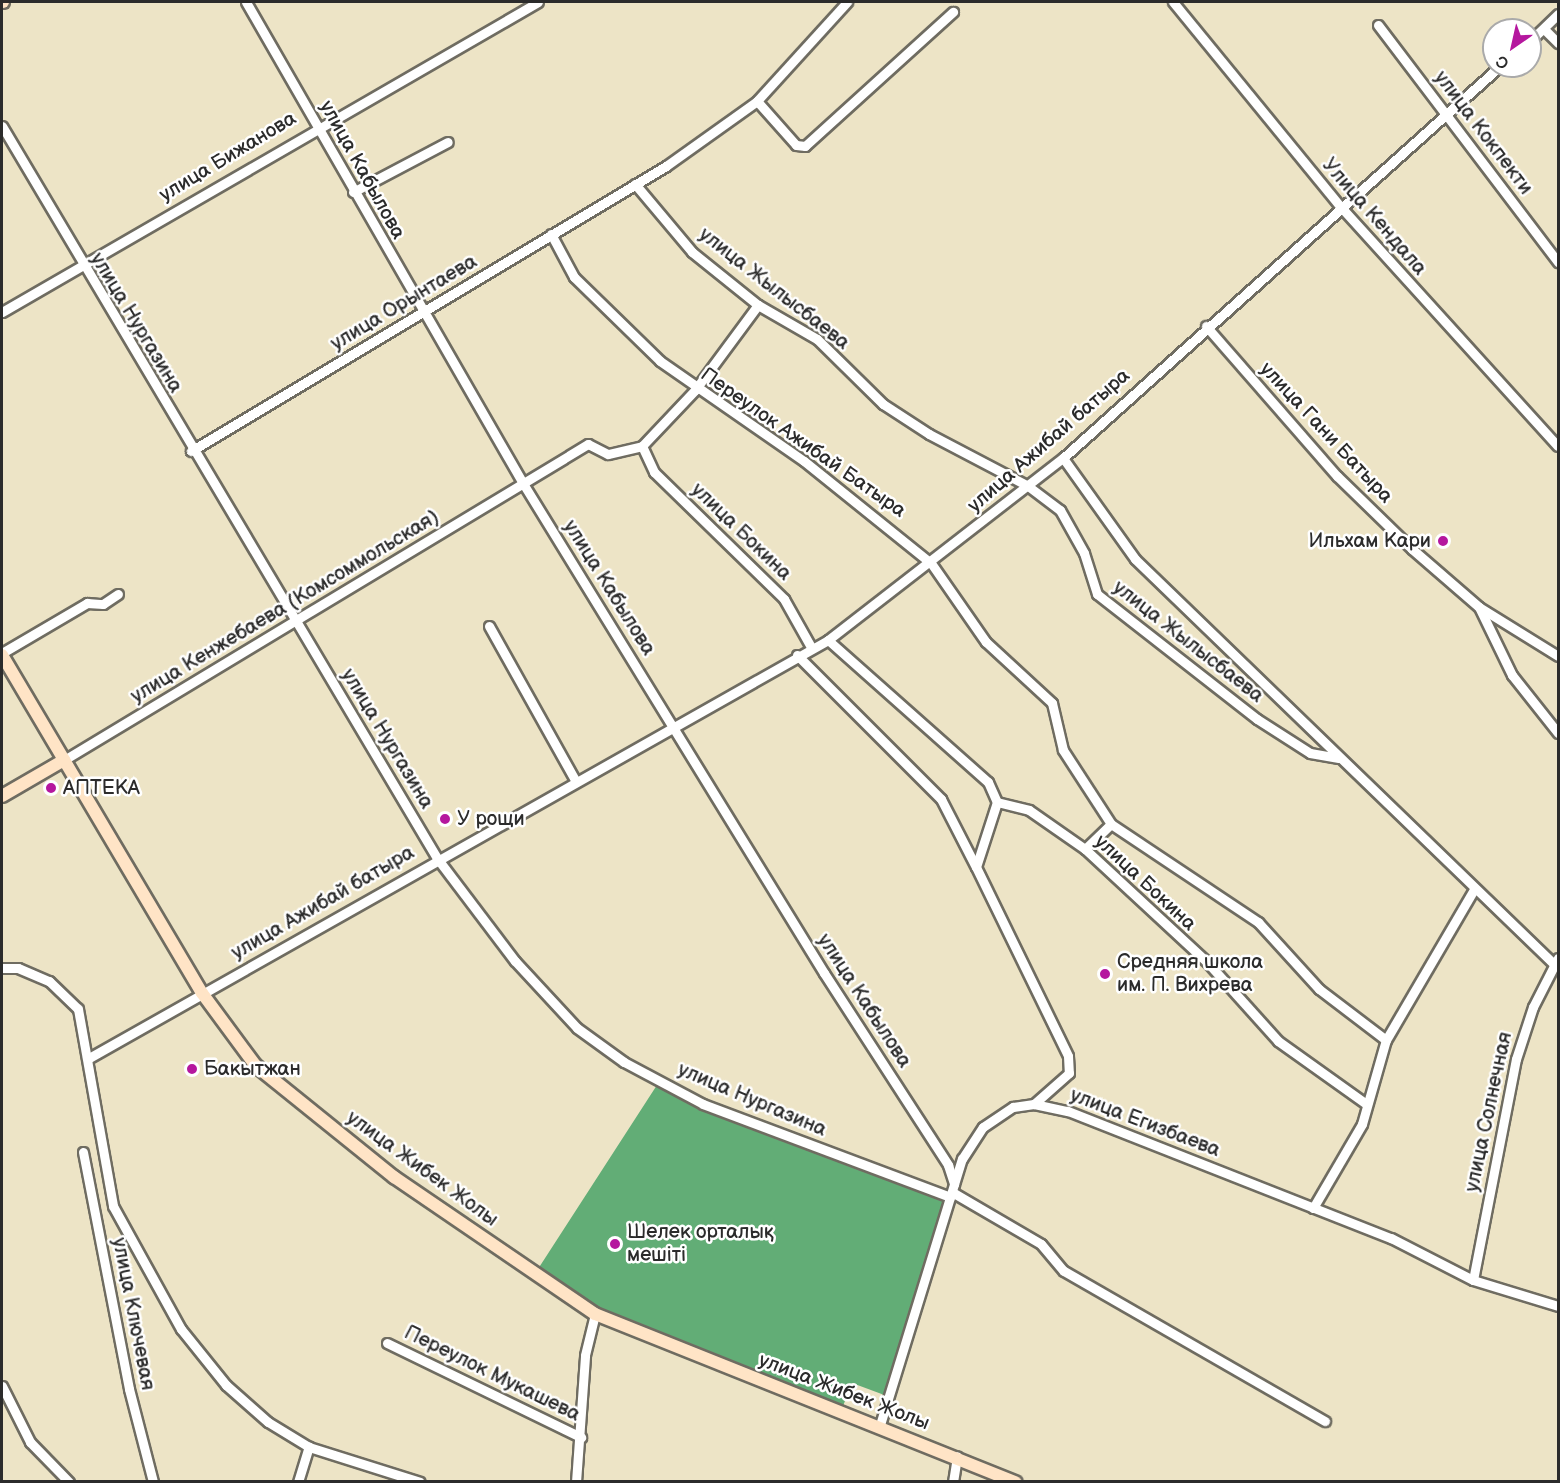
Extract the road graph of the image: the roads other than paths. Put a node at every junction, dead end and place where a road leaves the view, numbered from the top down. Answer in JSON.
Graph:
{"nodes":[{"id":1,"x":246,"y":2,"type":"edge"},
{"id":2,"x":538,"y":2,"type":"edge"},
{"id":3,"x":847,"y":2,"type":"edge"},
{"id":4,"x":1173,"y":2,"type":"edge"},
{"id":5,"x":954,"y":12,"type":"dead end"},
{"id":6,"x":1558,"y":14,"type":"edge"},
{"id":7,"x":1378,"y":26,"type":"dead end"},
{"id":8,"x":1544,"y":29,"type":"joint"},
{"id":9,"x":1558,"y":43,"type":"edge"},
{"id":10,"x":1486,"y":78,"type":"edge"},
{"id":11,"x":757,"y":100,"type":"junction"},
{"id":12,"x":1445,"y":113,"type":"junction"},
{"id":13,"x":317,"y":125,"type":"junction"},
{"id":14,"x":2,"y":126,"type":"edge"},
{"id":15,"x":448,"y":142,"type":"dead end"},
{"id":16,"x":635,"y":184,"type":"junction"},
{"id":17,"x":353,"y":192,"type":"junction"},
{"id":18,"x":1340,"y":206,"type":"junction"},
{"id":19,"x":551,"y":234,"type":"junction"},
{"id":20,"x":1558,"y":262,"type":"edge"},
{"id":21,"x":80,"y":266,"type":"junction"},
{"id":22,"x":758,"y":304,"type":"junction"},
{"id":23,"x":2,"y":312,"type":"edge"},
{"id":24,"x":422,"y":314,"type":"junction"},
{"id":25,"x":1206,"y":326,"type":"junction"},
{"id":26,"x":695,"y":390,"type":"junction"},
{"id":27,"x":642,"y":446,"type":"junction"},
{"id":28,"x":1558,"y":446,"type":"edge"},
{"id":29,"x":191,"y":451,"type":"junction"},
{"id":30,"x":1063,"y":458,"type":"junction"},
{"id":31,"x":524,"y":485,"type":"junction"},
{"id":32,"x":1028,"y":486,"type":"junction"},
{"id":33,"x":931,"y":563,"type":"junction"},
{"id":34,"x":118,"y":594,"type":"dead end"},
{"id":35,"x":1479,"y":607,"type":"junction"},
{"id":36,"x":296,"y":622,"type":"junction"},
{"id":37,"x":489,"y":626,"type":"dead end"},
{"id":38,"x":828,"y":640,"type":"junction"},
{"id":39,"x":811,"y":647,"type":"junction"},
{"id":40,"x":2,"y":654,"type":"edge"},
{"id":41,"x":797,"y":655,"type":"junction"},
{"id":42,"x":1558,"y":656,"type":"edge"},
{"id":43,"x":672,"y":724,"type":"junction"},
{"id":44,"x":1558,"y":733,"type":"edge"},
{"id":45,"x":1339,"y":758,"type":"junction"},
{"id":46,"x":64,"y":760,"type":"junction"},
{"id":47,"x":575,"y":780,"type":"junction"},
{"id":48,"x":2,"y":796,"type":"edge"},
{"id":49,"x":997,"y":802,"type":"junction"},
{"id":50,"x":1111,"y":824,"type":"junction"},
{"id":51,"x":1085,"y":849,"type":"junction"},
{"id":52,"x":437,"y":858,"type":"junction"},
{"id":53,"x":976,"y":867,"type":"junction"},
{"id":54,"x":1473,"y":891,"type":"junction"},
{"id":55,"x":1556,"y":961,"type":"edge"},
{"id":56,"x":2,"y":968,"type":"edge"},
{"id":57,"x":202,"y":993,"type":"junction"},
{"id":58,"x":1386,"y":1040,"type":"junction"},
{"id":59,"x":89,"y":1058,"type":"junction"},
{"id":60,"x":1365,"y":1103,"type":"junction"},
{"id":61,"x":1034,"y":1104,"type":"junction"},
{"id":62,"x":83,"y":1152,"type":"dead end"},
{"id":63,"x":952,"y":1191,"type":"junction"},
{"id":64,"x":1313,"y":1208,"type":"junction"},
{"id":65,"x":1473,"y":1280,"type":"junction"},
{"id":66,"x":1558,"y":1306,"type":"edge"},
{"id":67,"x":595,"y":1314,"type":"junction"},
{"id":68,"x":387,"y":1343,"type":"dead end"},
{"id":69,"x":2,"y":1386,"type":"edge"},
{"id":70,"x":1325,"y":1421,"type":"dead end"},
{"id":71,"x":879,"y":1428,"type":"junction"},
{"id":72,"x":582,"y":1437,"type":"junction"},
{"id":73,"x":309,"y":1447,"type":"junction"},
{"id":74,"x":957,"y":1455,"type":"junction"},
{"id":75,"x":69,"y":1482,"type":"edge"},
{"id":76,"x":153,"y":1482,"type":"edge"},
{"id":77,"x":298,"y":1482,"type":"edge"},
{"id":78,"x":420,"y":1482,"type":"edge"},
{"id":79,"x":576,"y":1482,"type":"edge"},
{"id":80,"x":953,"y":1482,"type":"edge"},
{"id":81,"x":1016,"y":1482,"type":"edge"}],
"edges":[{"from":1,"to":13,"type":"street","name":"улица Кабылова"},
{"from":2,"to":13,"type":"street","name":"улица Бижанова"},
{"from":3,"to":11,"type":"street","name":"улица Орынтаева"},
{"from":4,"to":18,"type":"street","name":"Улица Кендала"},
{"from":5,"to":11,"type":"street"},
{"from":6,"to":8,"type":"street"},
{"from":7,"to":12,"type":"street","name":"улица Кокпекти"},
{"from":8,"to":9,"type":"street"},
{"from":10,"to":12,"type":"street","name":"улица Ажибай батыра"},
{"from":11,"to":16,"type":"street","name":"улица Орынтаева"},
{"from":12,"to":18,"type":"street","name":"улица Ажибай батыра"},
{"from":12,"to":20,"type":"street","name":"улица Кокпекти"},
{"from":13,"to":17,"type":"street","name":"улица Кабылова"},
{"from":13,"to":21,"type":"street","name":"улица Бижанова"},
{"from":14,"to":21,"type":"street","name":"улица Нургазина"},
{"from":15,"to":17,"type":"street"},
{"from":16,"to":19,"type":"street","name":"улица Орынтаева"},
{"from":16,"to":22,"type":"street","name":"улица Жылысбаева"},
{"from":17,"to":24,"type":"street","name":"улица Кабылова"},
{"from":18,"to":25,"type":"street","name":"улица Ажибай батыра"},
{"from":18,"to":28,"type":"street","name":"Улица Кендала"},
{"from":19,"to":24,"type":"street","name":"улица Орынтаева"},
{"from":19,"to":26,"type":"street","name":"Переулок Ажибай Батыра"},
{"from":21,"to":23,"type":"street","name":"улица Бижанова"},
{"from":21,"to":29,"type":"street","name":"улица Нургазина"},
{"from":22,"to":26,"type":"street"},
{"from":22,"to":32,"type":"street","name":"улица Жылысбаева"},
{"from":24,"to":29,"type":"street","name":"улица Орынтаева"},
{"from":24,"to":31,"type":"street","name":"улица Кабылова"},
{"from":25,"to":30,"type":"street","name":"улица Ажибай батыра"},
{"from":25,"to":35,"type":"street","name":"улица Гани Батыра"},
{"from":26,"to":27,"type":"street"},
{"from":26,"to":33,"type":"street","name":"Переулок Ажибай Батыра"},
{"from":27,"to":31,"type":"street","name":"улица Кенжебаева (Комсоммольская)"},
{"from":27,"to":39,"type":"street","name":"улица Бокина"},
{"from":29,"to":36,"type":"street","name":"улица Нургазина"},
{"from":30,"to":32,"type":"street","name":"улица Ажибай батыра"},
{"from":30,"to":45,"type":"street","name":"улица Жылысбаева"},
{"from":31,"to":36,"type":"street","name":"улица Кенжебаева (Комсоммольская)"},
{"from":31,"to":43,"type":"street","name":"улица Кабылова"},
{"from":32,"to":33,"type":"street","name":"улица Ажибай батыра"},
{"from":32,"to":45,"type":"street","name":"улица Жылысбаева"},
{"from":33,"to":38,"type":"street","name":"улица Ажибай батыра"},
{"from":33,"to":50,"type":"street","name":"Переулок Ажибай Батыра"},
{"from":34,"to":40,"type":"street"},
{"from":35,"to":42,"type":"street","name":"улица Гани Батыра"},
{"from":35,"to":44,"type":"street","name":"улица Гани Батыра"},
{"from":36,"to":46,"type":"street","name":"улица Кенжебаева (Комсоммольская)"},
{"from":36,"to":52,"type":"street","name":"улица Нургазина"},
{"from":37,"to":47,"type":"street"},
{"from":38,"to":39,"type":"street","name":"улица Ажибай батыра"},
{"from":38,"to":49,"type":"street"},
{"from":39,"to":41,"type":"street","name":"улица Ажибай батыра"},
{"from":40,"to":46,"type":"main road","name":"улица Жибек Жолы"},
{"from":41,"to":43,"type":"street","name":"улица Ажибай батыра"},
{"from":41,"to":53,"type":"street"},
{"from":43,"to":47,"type":"street","name":"улица Ажибай батыра"},
{"from":43,"to":63,"type":"street","name":"улица Кабылова"},
{"from":45,"to":54,"type":"street","name":"улица Жылысбаева"},
{"from":46,"to":48,"type":"main road"},
{"from":46,"to":57,"type":"main road","name":"улица Жибек Жолы"},
{"from":47,"to":52,"type":"street","name":"улица Ажибай батыра"},
{"from":49,"to":51,"type":"street","name":"улица Бокина"},
{"from":49,"to":53,"type":"street"},
{"from":50,"to":51,"type":"street"},
{"from":50,"to":58,"type":"street"},
{"from":51,"to":60,"type":"street","name":"улица Бокина"},
{"from":52,"to":57,"type":"street","name":"улица Ажибай батыра"},
{"from":52,"to":63,"type":"street","name":"улица Нургазина"},
{"from":53,"to":61,"type":"street"},
{"from":54,"to":55,"type":"street","name":"улица Жылысбаева"},
{"from":54,"to":58,"type":"street"},
{"from":55,"to":65,"type":"street","name":"улица Солнечная"},
{"from":56,"to":59,"type":"street"},
{"from":57,"to":59,"type":"street","name":"улица Ажибай батыра"},
{"from":57,"to":67,"type":"main road","name":"улица Жибек Жолы"},
{"from":58,"to":60,"type":"street"},
{"from":59,"to":73,"type":"street"},
{"from":60,"to":64,"type":"street"},
{"from":61,"to":63,"type":"street","name":"улица Егизбаева"},
{"from":61,"to":64,"type":"street","name":"улица Егизбаева"},
{"from":62,"to":76,"type":"street","name":"улица Ключевая"},
{"from":63,"to":70,"type":"street","name":"улица Нургазина"},
{"from":63,"to":71,"type":"street","name":"улица Егизбаева"},
{"from":64,"to":65,"type":"street","name":"улица Егизбаева"},
{"from":65,"to":66,"type":"street","name":"улица Егизбаева"},
{"from":67,"to":71,"type":"main road","name":"улица Жибек Жолы"},
{"from":67,"to":72,"type":"street"},
{"from":68,"to":72,"type":"street","name":"Переулок Мукашева"},
{"from":69,"to":75,"type":"street"},
{"from":71,"to":74,"type":"main road","name":"улица Жибек Жолы"},
{"from":72,"to":79,"type":"street"},
{"from":73,"to":77,"type":"street"},
{"from":73,"to":78,"type":"street"},
{"from":74,"to":80,"type":"street"},
{"from":74,"to":81,"type":"main road","name":"улица Жибек Жолы"}]}
